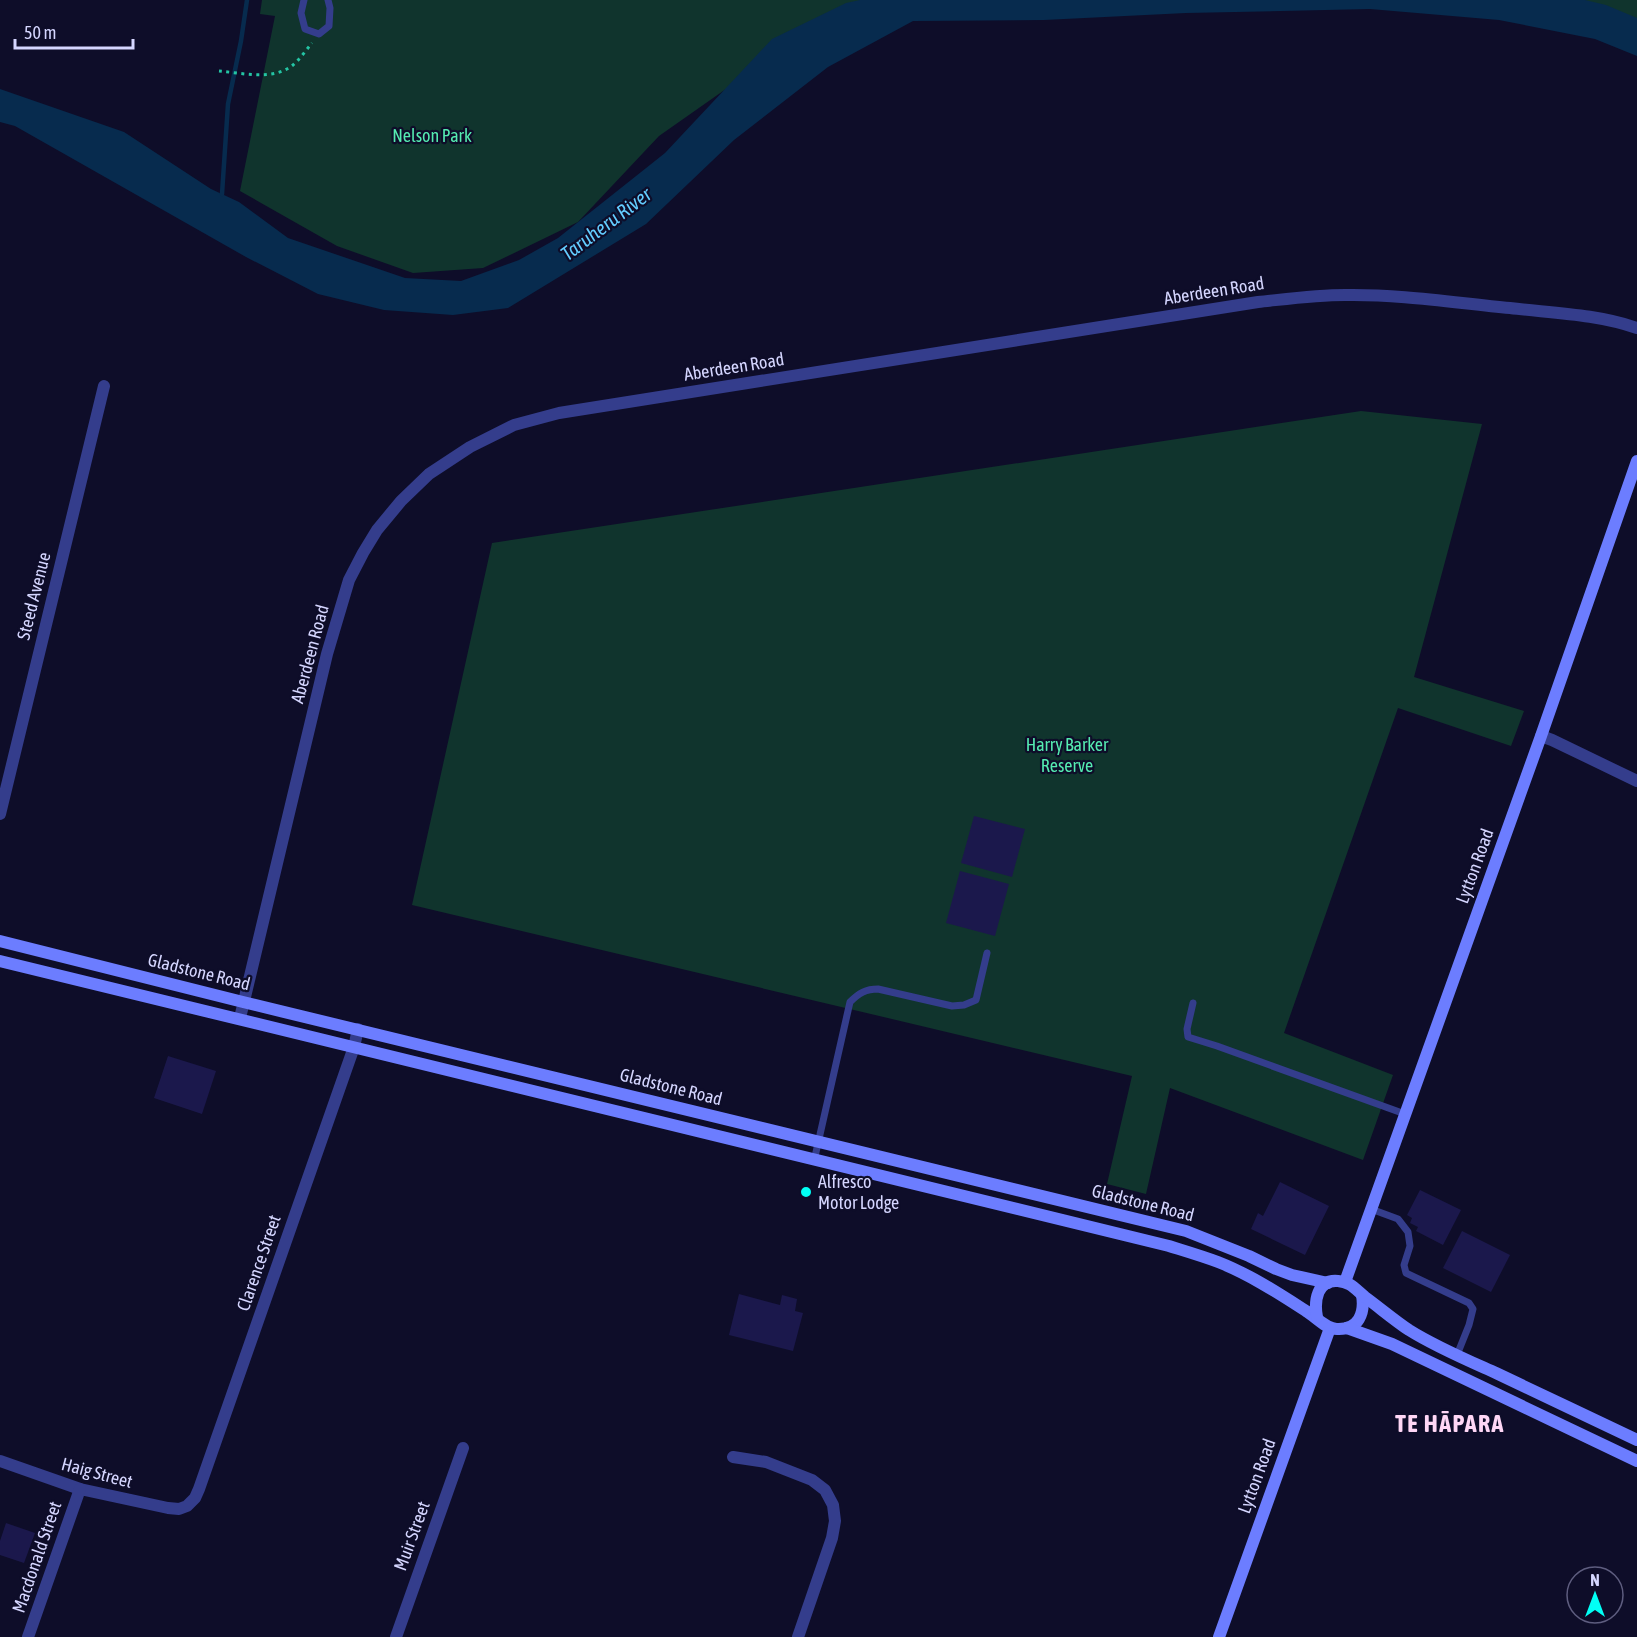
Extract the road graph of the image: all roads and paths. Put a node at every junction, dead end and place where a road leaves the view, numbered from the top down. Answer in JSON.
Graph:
{"nodes":[{"id":1,"x":304,"y":0,"type":"edge"},
{"id":2,"x":328,"y":0,"type":"edge"},
{"id":3,"x":319,"y":34,"type":"junction"},
{"id":4,"x":219,"y":71,"type":"dead end"},
{"id":5,"x":1637,"y":328,"type":"edge"},
{"id":6,"x":104,"y":386,"type":"dead end"},
{"id":7,"x":1637,"y":461,"type":"edge"},
{"id":8,"x":1541,"y":736,"type":"junction"},
{"id":9,"x":1637,"y":781,"type":"edge"},
{"id":10,"x":0,"y":814,"type":"edge"},
{"id":11,"x":0,"y":941,"type":"edge"},
{"id":12,"x":987,"y":953,"type":"dead end"},
{"id":13,"x":0,"y":961,"type":"edge"},
{"id":14,"x":243,"y":1002,"type":"junction"},
{"id":15,"x":1193,"y":1003,"type":"dead end"},
{"id":16,"x":240,"y":1018,"type":"junction"},
{"id":17,"x":358,"y":1029,"type":"junction"},
{"id":18,"x":354,"y":1047,"type":"junction"},
{"id":19,"x":1405,"y":1114,"type":"junction"},
{"id":20,"x":818,"y":1141,"type":"junction"},
{"id":21,"x":814,"y":1161,"type":"junction"},
{"id":22,"x":1371,"y":1209,"type":"junction"},
{"id":23,"x":1344,"y":1282,"type":"junction"},
{"id":24,"x":1328,"y":1283,"type":"junction"},
{"id":25,"x":1362,"y":1295,"type":"junction"},
{"id":26,"x":1317,"y":1317,"type":"junction"},
{"id":27,"x":1330,"y":1328,"type":"junction"},
{"id":28,"x":1347,"y":1328,"type":"junction"},
{"id":29,"x":1457,"y":1355,"type":"junction"},
{"id":30,"x":1637,"y":1440,"type":"edge"},
{"id":31,"x":463,"y":1448,"type":"dead end"},
{"id":32,"x":733,"y":1457,"type":"dead end"},
{"id":33,"x":0,"y":1461,"type":"edge"},
{"id":34,"x":1637,"y":1461,"type":"edge"},
{"id":35,"x":80,"y":1489,"type":"junction"},
{"id":36,"x":187,"y":1506,"type":"joint"},
{"id":37,"x":28,"y":1637,"type":"edge"},
{"id":38,"x":396,"y":1637,"type":"edge"},
{"id":39,"x":798,"y":1637,"type":"edge"},
{"id":40,"x":1219,"y":1637,"type":"edge"}],
"edges":[{"from":1,"to":3,"type":"lane"},
{"from":2,"to":3,"type":"lane"},
{"from":3,"to":4,"type":"path"},
{"from":5,"to":14,"type":"street","name":"Aberdeen Road"},
{"from":6,"to":10,"type":"street","name":"Steed Avenue"},
{"from":7,"to":8,"type":"main road","name":"Lytton Road"},
{"from":8,"to":9,"type":"street"},
{"from":8,"to":19,"type":"main road","name":"Lytton Road"},
{"from":11,"to":14,"type":"main road","name":"Gladstone Road"},
{"from":12,"to":20,"type":"lane"},
{"from":13,"to":16,"type":"main road","name":"Gladstone Road"},
{"from":14,"to":16,"type":"street","name":"Aberdeen Road"},
{"from":14,"to":17,"type":"main road","name":"Gladstone Road"},
{"from":15,"to":19,"type":"lane"},
{"from":16,"to":18,"type":"main road","name":"Gladstone Road"},
{"from":17,"to":18,"type":"street","name":"Clarence Street"},
{"from":17,"to":20,"type":"main road","name":"Gladstone Road"},
{"from":18,"to":21,"type":"main road","name":"Gladstone Road"},
{"from":18,"to":36,"type":"street","name":"Clarence Street"},
{"from":19,"to":22,"type":"main road","name":"Lytton Road"},
{"from":20,"to":21,"type":"lane"},
{"from":20,"to":24,"type":"main road","name":"Gladstone Road"},
{"from":21,"to":26,"type":"main road","name":"Gladstone Road"},
{"from":22,"to":23,"type":"main road","name":"Lytton Road"},
{"from":22,"to":29,"type":"lane"},
{"from":23,"to":24,"type":"main road"},
{"from":23,"to":25,"type":"main road"},
{"from":24,"to":26,"type":"main road"},
{"from":25,"to":28,"type":"main road"},
{"from":25,"to":29,"type":"main road"},
{"from":26,"to":27,"type":"main road"},
{"from":27,"to":28,"type":"main road"},
{"from":27,"to":40,"type":"main road","name":"Lytton Road"},
{"from":28,"to":34,"type":"main road"},
{"from":29,"to":30,"type":"main road"},
{"from":31,"to":38,"type":"street","name":"Muir Street"},
{"from":32,"to":39,"type":"street"},
{"from":33,"to":35,"type":"street","name":"Haig Street"},
{"from":35,"to":36,"type":"street","name":"Haig Street"},
{"from":35,"to":37,"type":"street","name":"Macdonald Street"}]}
